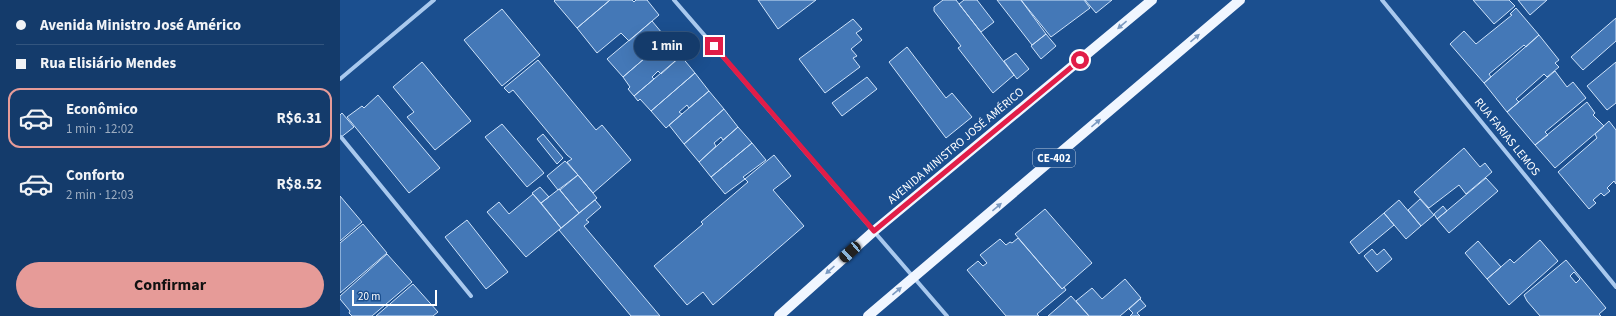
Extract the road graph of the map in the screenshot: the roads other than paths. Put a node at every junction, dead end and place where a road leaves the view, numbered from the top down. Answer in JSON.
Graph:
{"nodes":[{"id":1,"x":434,"y":0,"type":"edge"},
{"id":2,"x":674,"y":0,"type":"edge"},
{"id":3,"x":1152,"y":0,"type":"edge"},
{"id":4,"x":1240,"y":0,"type":"edge"},
{"id":5,"x":1382,"y":0,"type":"edge"},
{"id":6,"x":340,"y":79,"type":"edge"},
{"id":7,"x":341,"y":137,"type":"dead end"},
{"id":8,"x":874,"y":231,"type":"junction"},
{"id":9,"x":914,"y":277,"type":"junction"},
{"id":10,"x":1616,"y":287,"type":"edge"},
{"id":11,"x":471,"y":296,"type":"dead end"},
{"id":12,"x":779,"y":316,"type":"edge"},
{"id":13,"x":868,"y":316,"type":"edge"},
{"id":14,"x":947,"y":316,"type":"edge"}],
"edges":[{"from":1,"to":6,"type":"street"},
{"from":2,"to":8,"type":"street"},
{"from":3,"to":8,"type":"main road","name":"AVENIDA MINISTRO JOSÉ AMÉRICO","one_way":true},
{"from":9,"to":4,"type":"main road","number":"CE-402","one_way":true},
{"from":5,"to":10,"type":"street","name":"RUA FARIAS LEMOS"},
{"from":7,"to":11,"type":"street"},
{"from":8,"to":9,"type":"street"},
{"from":8,"to":12,"type":"main road","name":"AVENIDA MINISTRO JOSÉ AMÉRICO","one_way":true},
{"from":13,"to":9,"type":"main road","number":"CE-402","one_way":true},
{"from":9,"to":14,"type":"street"}]}
